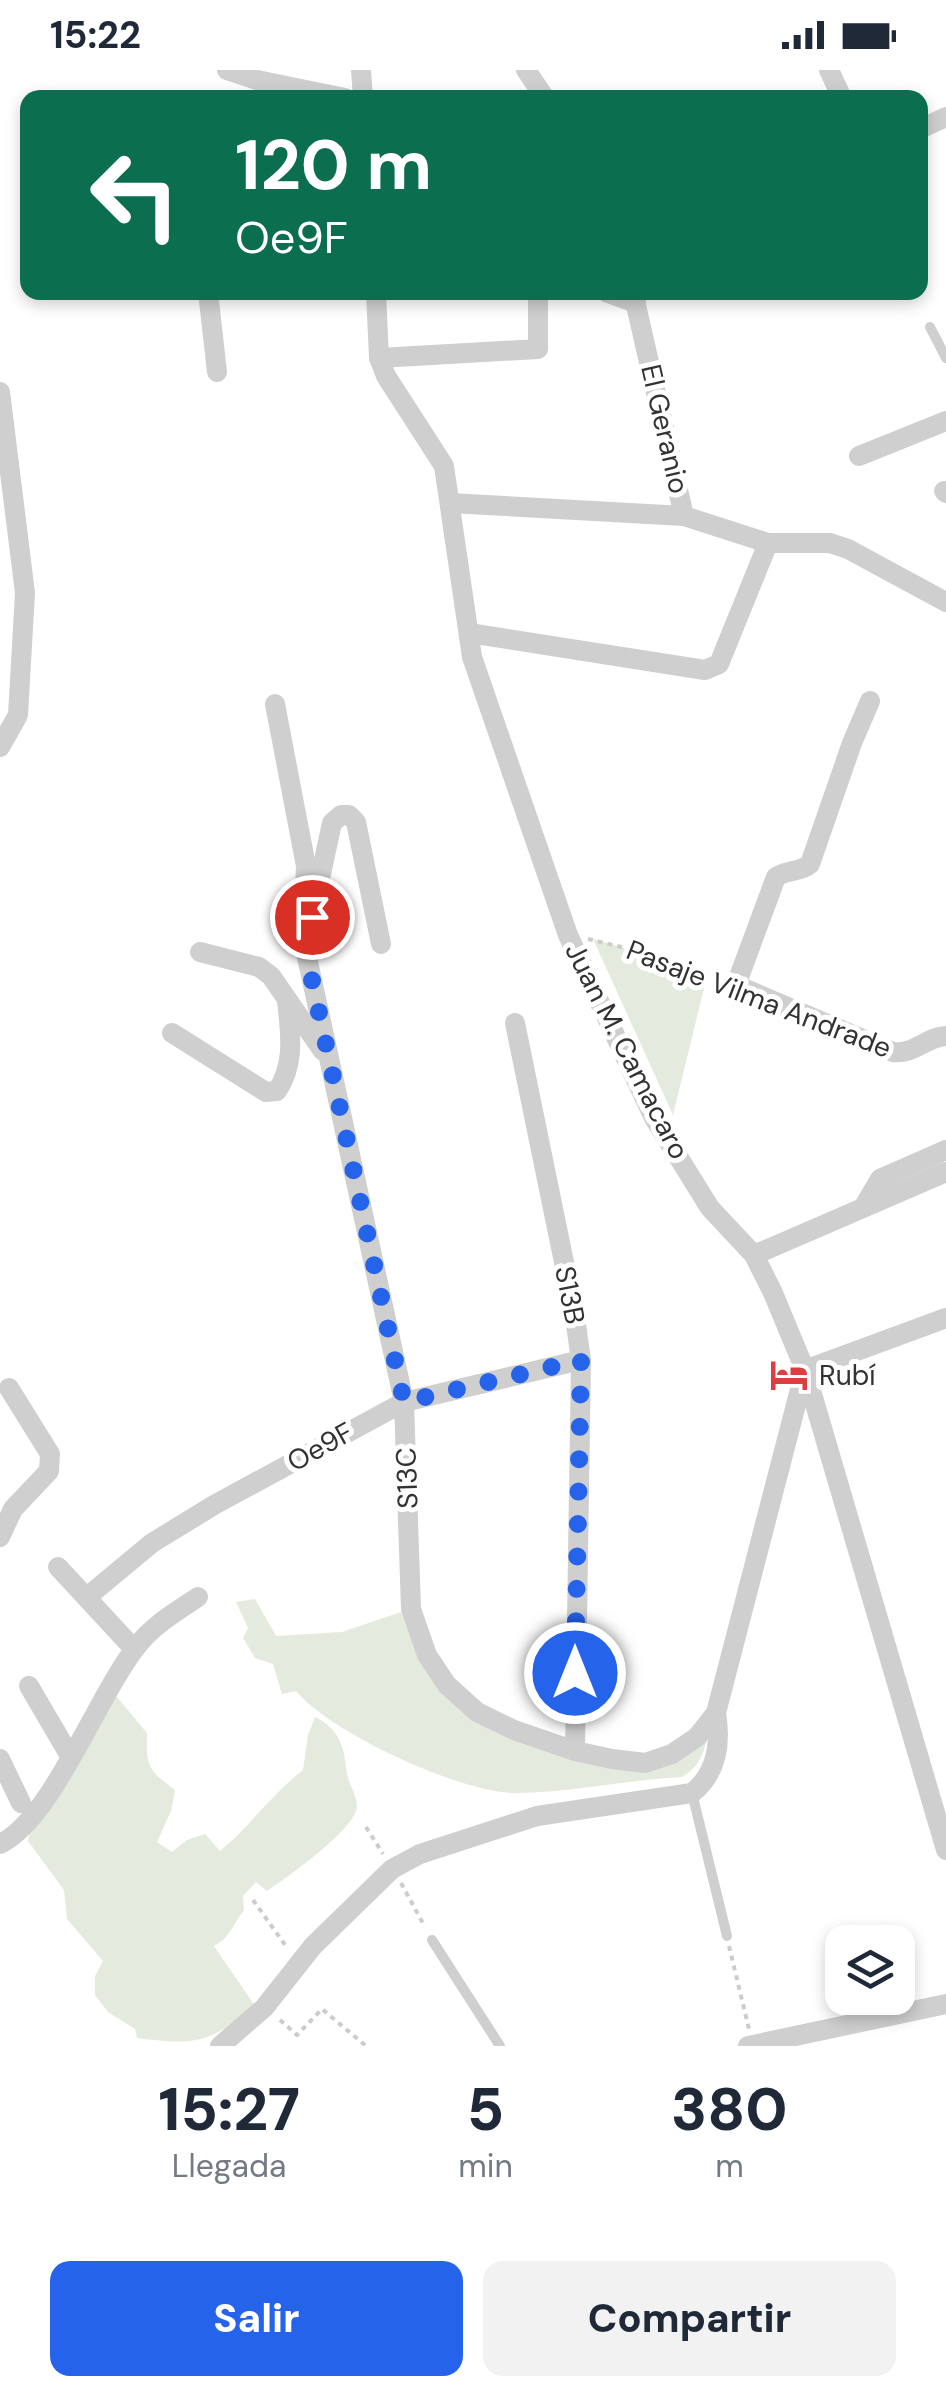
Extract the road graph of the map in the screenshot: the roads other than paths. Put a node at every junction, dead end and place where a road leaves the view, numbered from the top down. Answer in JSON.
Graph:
{"nodes":[{"id":1,"x":227,"y":70,"type":"edge"},
{"id":2,"x":306,"y":90,"type":"edge"},
{"id":3,"x":209,"y":300,"type":"edge"},
{"id":4,"x":376,"y":300,"type":"edge"},
{"id":5,"x":538,"y":300,"type":"edge"},
{"id":6,"x":634,"y":300,"type":"edge"},
{"id":7,"x":930,"y":328,"type":"dead end"},
{"id":8,"x":379,"y":358,"type":"junction"},
{"id":9,"x":946,"y":358,"type":"edge"},
{"id":10,"x":217,"y":372,"type":"dead end"},
{"id":11,"x":0,"y":392,"type":"edge"},
{"id":12,"x":946,"y":420,"type":"edge"},
{"id":13,"x":859,"y":456,"type":"dead end"},
{"id":14,"x":450,"y":502,"type":"junction"},
{"id":15,"x":684,"y":516,"type":"junction"},
{"id":16,"x":768,"y":543,"type":"junction"},
{"id":17,"x":946,"y":602,"type":"edge"},
{"id":18,"x":469,"y":633,"type":"junction"},
{"id":19,"x":870,"y":701,"type":"dead end"},
{"id":20,"x":275,"y":704,"type":"dead end"},
{"id":21,"x":0,"y":747,"type":"edge"},
{"id":22,"x":381,"y":944,"type":"dead end"},
{"id":23,"x":305,"y":948,"type":"junction"},
{"id":24,"x":200,"y":952,"type":"dead end"},
{"id":25,"x":288,"y":1000,"type":"junction"},
{"id":26,"x":515,"y":1023,"type":"dead end"},
{"id":27,"x":172,"y":1033,"type":"dead end"},
{"id":28,"x":946,"y":1036,"type":"edge"},
{"id":29,"x":329,"y":1059,"type":"junction"},
{"id":30,"x":946,"y":1150,"type":"edge"},
{"id":31,"x":946,"y":1172,"type":"edge"},
{"id":32,"x":864,"y":1206,"type":"junction"},
{"id":33,"x":754,"y":1256,"type":"junction"},
{"id":34,"x":942,"y":1324,"type":"edge"},
{"id":35,"x":581,"y":1360,"type":"junction"},
{"id":36,"x":805,"y":1370,"type":"junction"},
{"id":37,"x":10,"y":1388,"type":"dead end"},
{"id":38,"x":404,"y":1402,"type":"junction"},
{"id":39,"x":0,"y":1537,"type":"edge"},
{"id":40,"x":58,"y":1567,"type":"dead end"},
{"id":41,"x":88,"y":1597,"type":"junction"},
{"id":42,"x":198,"y":1597,"type":"dead end"},
{"id":43,"x":134,"y":1649,"type":"junction"},
{"id":44,"x":30,"y":1686,"type":"dead end"},
{"id":45,"x":716,"y":1713,"type":"junction"},
{"id":46,"x":575,"y":1751,"type":"junction"},
{"id":47,"x":70,"y":1756,"type":"junction"},
{"id":48,"x":0,"y":1759,"type":"edge"},
{"id":49,"x":692,"y":1794,"type":"junction"},
{"id":50,"x":21,"y":1802,"type":"dead end"},
{"id":51,"x":0,"y":1844,"type":"edge"},
{"id":52,"x":946,"y":1850,"type":"edge"},
{"id":53,"x":727,"y":1936,"type":"road end"},
{"id":54,"x":432,"y":1940,"type":"road end"},
{"id":55,"x":946,"y":2004,"type":"edge"},
{"id":56,"x":220,"y":2046,"type":"edge"},
{"id":57,"x":500,"y":2046,"type":"edge"},
{"id":58,"x":751,"y":2046,"type":"edge"}],
"edges":[{"from":1,"to":2,"type":"street"},
{"from":3,"to":10,"type":"street"},
{"from":4,"to":8,"type":"street","name":"Juan M. Camacaro"},
{"from":5,"to":8,"type":"street"},
{"from":6,"to":15,"type":"street","name":"El Geranio"},
{"from":7,"to":9,"type":"lane"},
{"from":8,"to":14,"type":"street","name":"Juan M. Camacaro"},
{"from":11,"to":21,"type":"street"},
{"from":12,"to":13,"type":"street"},
{"from":14,"to":15,"type":"street"},
{"from":14,"to":18,"type":"street","name":"Juan M. Camacaro"},
{"from":15,"to":16,"type":"street","name":"El Geranio"},
{"from":16,"to":17,"type":"street","name":"El Geranio"},
{"from":16,"to":18,"type":"street"},
{"from":18,"to":33,"type":"street","name":"Juan M. Camacaro"},
{"from":19,"to":28,"type":"street","name":"Pasaje Vilma Andrade"},
{"from":20,"to":23,"type":"street"},
{"from":22,"to":23,"type":"street","name":"S13C"},
{"from":23,"to":29,"type":"street","name":"S13C"},
{"from":24,"to":25,"type":"street"},
{"from":25,"to":27,"type":"street"},
{"from":25,"to":29,"type":"street"},
{"from":26,"to":35,"type":"street","name":"S13B"},
{"from":29,"to":38,"type":"street","name":"S13C"},
{"from":30,"to":32,"type":"street"},
{"from":31,"to":32,"type":"street"},
{"from":32,"to":33,"type":"street"},
{"from":33,"to":36,"type":"street","name":"Juan M. Camacaro"},
{"from":34,"to":36,"type":"street"},
{"from":35,"to":38,"type":"street","name":"Oe9F"},
{"from":35,"to":46,"type":"street","name":"S13B"},
{"from":36,"to":45,"type":"street"},
{"from":36,"to":52,"type":"street","name":"Juan M. Camacaro"},
{"from":37,"to":39,"type":"street"},
{"from":38,"to":41,"type":"street","name":"Oe9F"},
{"from":38,"to":46,"type":"street","name":"S13C"},
{"from":40,"to":41,"type":"street"},
{"from":41,"to":43,"type":"street"},
{"from":42,"to":43,"type":"street"},
{"from":43,"to":47,"type":"street"},
{"from":44,"to":47,"type":"street"},
{"from":45,"to":46,"type":"street","name":"S13C"},
{"from":45,"to":49,"type":"street"},
{"from":47,"to":51,"type":"street"},
{"from":48,"to":50,"type":"street"},
{"from":49,"to":53,"type":"lane"},
{"from":49,"to":56,"type":"street"},
{"from":54,"to":57,"type":"lane"},
{"from":55,"to":58,"type":"street"}]}
